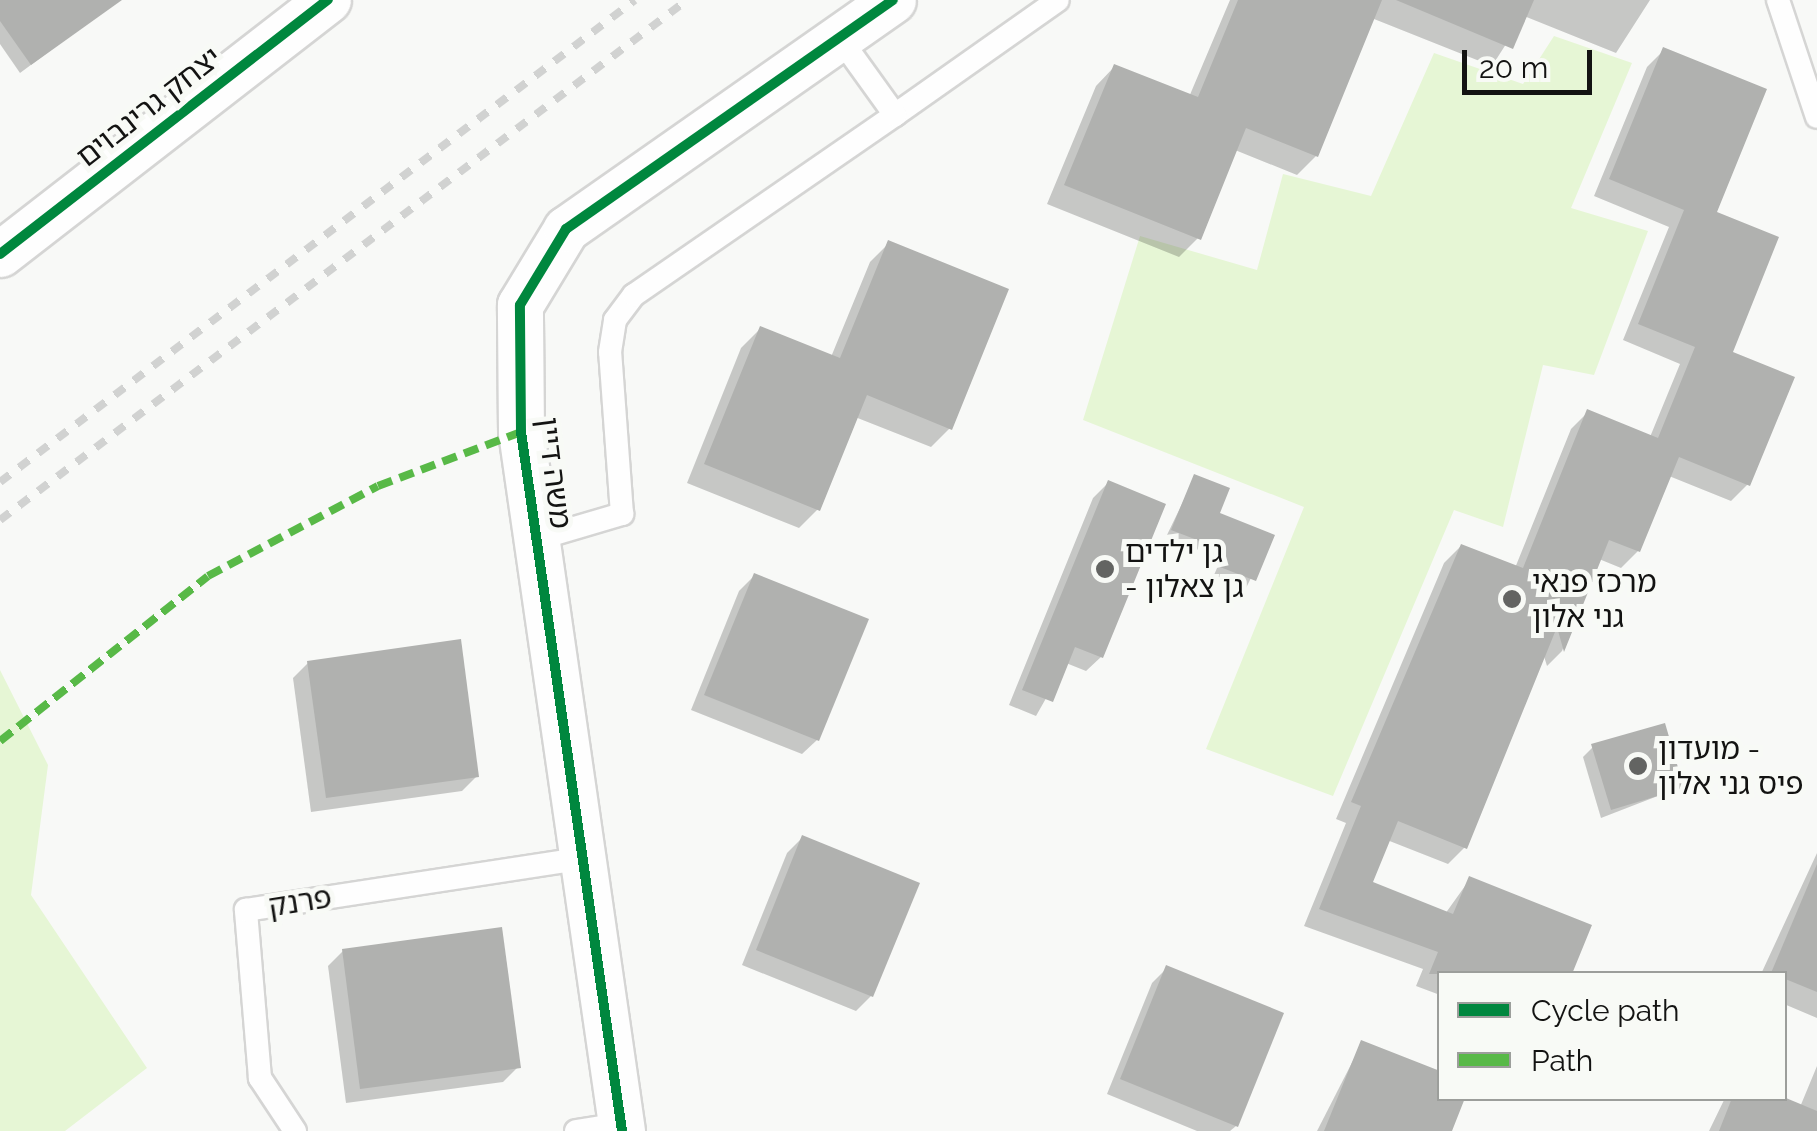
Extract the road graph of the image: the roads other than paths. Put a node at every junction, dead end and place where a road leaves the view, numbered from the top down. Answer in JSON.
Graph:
{"nodes":[{"id":1,"x":328,"y":0,"type":"edge"},
{"id":2,"x":892,"y":0,"type":"edge"},
{"id":3,"x":1058,"y":0,"type":"edge"},
{"id":4,"x":1778,"y":0,"type":"edge"},
{"id":5,"x":839,"y":37,"type":"junction"},
{"id":6,"x":894,"y":115,"type":"junction"},
{"id":7,"x":1817,"y":117,"type":"edge"},
{"id":8,"x":0,"y":254,"type":"edge"},
{"id":9,"x":537,"y":539,"type":"junction"},
{"id":10,"x":585,"y":858,"type":"junction"},
{"id":11,"x":621,"y":1128,"type":"edge"},
{"id":12,"x":295,"y":1131,"type":"edge"},
{"id":13,"x":576,"y":1131,"type":"edge"}],
"edges":[{"from":1,"to":8,"type":"street","name":"יצחק גרינבוים"},
{"from":2,"to":5,"type":"street","name":"משה דיין"},
{"from":3,"to":6,"type":"lane"},
{"from":4,"to":7,"type":"lane"},
{"from":5,"to":6,"type":"lane"},
{"from":5,"to":9,"type":"street","name":"משה דיין"},
{"from":6,"to":9,"type":"lane"},
{"from":9,"to":10,"type":"street","name":"משה דיין"},
{"from":10,"to":11,"type":"street","name":"משה דיין"},
{"from":10,"to":12,"type":"lane","name":"פרנק"},
{"from":11,"to":13,"type":"lane"}]}
